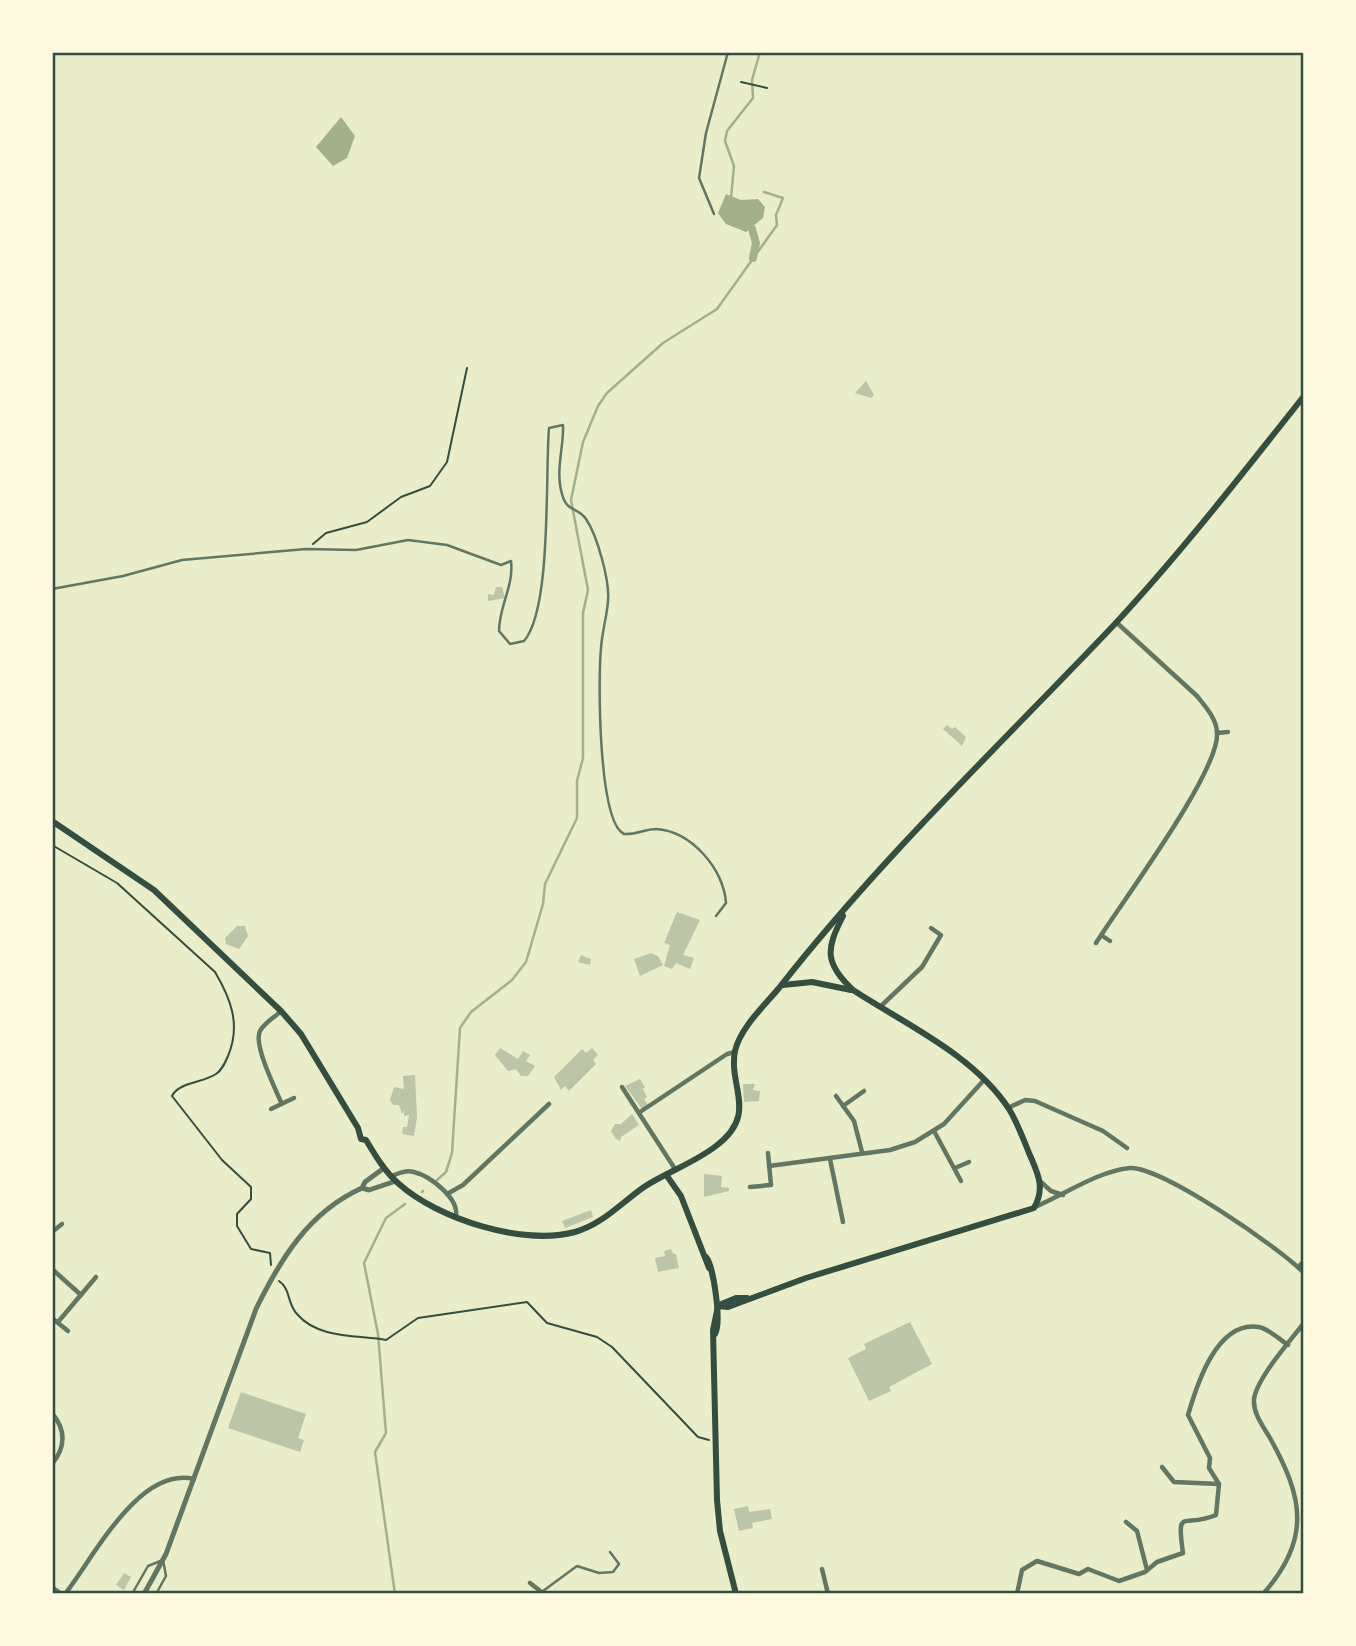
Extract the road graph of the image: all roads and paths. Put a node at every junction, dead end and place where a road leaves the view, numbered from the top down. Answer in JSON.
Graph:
{"nodes":[{"id":1,"x":728,"y":52,"type":"edge"},
{"id":2,"x":740,"y":82,"type":"dead end"},
{"id":3,"x":767,"y":88,"type":"dead end"},
{"id":4,"x":714,"y":214,"type":"dead end"},
{"id":5,"x":467,"y":368,"type":"dead end"},
{"id":6,"x":1304,"y":396,"type":"edge"},
{"id":7,"x":1301,"y":405,"type":"edge"},
{"id":8,"x":306,"y":549,"type":"junction"},
{"id":9,"x":52,"y":589,"type":"edge"},
{"id":10,"x":1116,"y":622,"type":"junction"},
{"id":11,"x":1228,"y":732,"type":"dead end"},
{"id":12,"x":1217,"y":733,"type":"junction"},
{"id":13,"x":52,"y":821,"type":"edge"},
{"id":14,"x":52,"y":845,"type":"edge"},
{"id":15,"x":845,"y":911,"type":"junction"},
{"id":16,"x":716,"y":916,"type":"dead end"},
{"id":17,"x":932,"y":928,"type":"dead end"},
{"id":18,"x":1101,"y":935,"type":"junction"},
{"id":19,"x":1110,"y":941,"type":"dead end"},
{"id":20,"x":1096,"y":943,"type":"dead end"},
{"id":21,"x":780,"y":986,"type":"junction"},
{"id":22,"x":853,"y":990,"type":"junction"},
{"id":23,"x":879,"y":1007,"type":"junction"},
{"id":24,"x":281,"y":1011,"type":"junction"},
{"id":25,"x":735,"y":1052,"type":"junction"},
{"id":26,"x":984,"y":1080,"type":"junction"},
{"id":27,"x":622,"y":1087,"type":"dead end"},
{"id":28,"x":864,"y":1091,"type":"dead end"},
{"id":29,"x":836,"y":1096,"type":"dead end"},
{"id":30,"x":294,"y":1098,"type":"dead end"},
{"id":31,"x":281,"y":1102,"type":"junction"},
{"id":32,"x":549,"y":1104,"type":"dead end"},
{"id":33,"x":843,"y":1106,"type":"junction"},
{"id":34,"x":1008,"y":1108,"type":"junction"},
{"id":35,"x":271,"y":1109,"type":"dead end"},
{"id":36,"x":640,"y":1112,"type":"junction"},
{"id":37,"x":1108,"y":1124,"type":"dead end"},
{"id":38,"x":1103,"y":1130,"type":"junction"},
{"id":39,"x":934,"y":1131,"type":"junction"},
{"id":40,"x":1127,"y":1148,"type":"dead end"},
{"id":41,"x":862,"y":1152,"type":"junction"},
{"id":42,"x":768,"y":1153,"type":"dead end"},
{"id":43,"x":830,"y":1159,"type":"junction"},
{"id":44,"x":969,"y":1161,"type":"dead end"},
{"id":45,"x":769,"y":1167,"type":"junction"},
{"id":46,"x":384,"y":1168,"type":"junction"},
{"id":47,"x":955,"y":1168,"type":"junction"},
{"id":48,"x":675,"y":1169,"type":"junction"},
{"id":49,"x":667,"y":1176,"type":"junction"},
{"id":50,"x":394,"y":1179,"type":"junction"},
{"id":51,"x":961,"y":1181,"type":"dead end"},
{"id":52,"x":1041,"y":1182,"type":"junction"},
{"id":53,"x":750,"y":1187,"type":"dead end"},
{"id":54,"x":362,"y":1188,"type":"junction"},
{"id":55,"x":447,"y":1194,"type":"junction"},
{"id":56,"x":1063,"y":1195,"type":"junction"},
{"id":57,"x":1034,"y":1208,"type":"junction"},
{"id":58,"x":456,"y":1216,"type":"junction"},
{"id":59,"x":843,"y":1222,"type":"dead end"},
{"id":60,"x":62,"y":1224,"type":"dead end"},
{"id":61,"x":52,"y":1232,"type":"edge"},
{"id":62,"x":1304,"y":1261,"type":"edge"},
{"id":63,"x":1298,"y":1268,"type":"junction"},
{"id":64,"x":52,"y":1269,"type":"edge"},
{"id":65,"x":1304,"y":1273,"type":"edge"},
{"id":66,"x":272,"y":1276,"type":"junction"},
{"id":67,"x":96,"y":1278,"type":"dead end"},
{"id":68,"x":81,"y":1295,"type":"junction"},
{"id":69,"x":718,"y":1306,"type":"junction"},
{"id":70,"x":52,"y":1318,"type":"edge"},
{"id":71,"x":58,"y":1322,"type":"junction"},
{"id":72,"x":1304,"y":1324,"type":"edge"},
{"id":73,"x":68,"y":1331,"type":"dead end"},
{"id":74,"x":1287,"y":1345,"type":"junction"},
{"id":75,"x":52,"y":1413,"type":"edge"},
{"id":76,"x":709,"y":1440,"type":"dead end"},
{"id":77,"x":52,"y":1464,"type":"edge"},
{"id":78,"x":1162,"y":1467,"type":"dead end"},
{"id":79,"x":194,"y":1479,"type":"junction"},
{"id":80,"x":1219,"y":1484,"type":"junction"},
{"id":81,"x":1297,"y":1514,"type":"junction"},
{"id":82,"x":1304,"y":1514,"type":"edge"},
{"id":83,"x":1126,"y":1522,"type":"dead end"},
{"id":84,"x":610,"y":1552,"type":"dead end"},
{"id":85,"x":163,"y":1560,"type":"junction"},
{"id":86,"x":822,"y":1569,"type":"dead end"},
{"id":87,"x":1147,"y":1570,"type":"junction"},
{"id":88,"x":530,"y":1583,"type":"dead end"},
{"id":89,"x":52,"y":1587,"type":"edge"},
{"id":90,"x":544,"y":1592,"type":"edge"},
{"id":91,"x":63,"y":1594,"type":"edge"},
{"id":92,"x":132,"y":1594,"type":"edge"},
{"id":93,"x":144,"y":1594,"type":"edge"},
{"id":94,"x":156,"y":1594,"type":"edge"},
{"id":95,"x":736,"y":1594,"type":"edge"},
{"id":96,"x":828,"y":1594,"type":"edge"},
{"id":97,"x":1017,"y":1594,"type":"edge"},
{"id":98,"x":1263,"y":1594,"type":"edge"}],
"edges":[{"from":1,"to":4,"type":"lane"},
{"from":2,"to":3,"type":"path"},
{"from":5,"to":8,"type":"path"},
{"from":6,"to":7,"type":"main road"},
{"from":7,"to":10,"type":"main road"},
{"from":8,"to":9,"type":"lane"},
{"from":8,"to":16,"type":"lane"},
{"from":10,"to":12,"type":"street"},
{"from":10,"to":15,"type":"main road"},
{"from":11,"to":12,"type":"street"},
{"from":12,"to":18,"type":"street"},
{"from":13,"to":24,"type":"main road"},
{"from":14,"to":66,"type":"path"},
{"from":15,"to":21,"type":"main road"},
{"from":15,"to":22,"type":"main road"},
{"from":17,"to":23,"type":"street"},
{"from":18,"to":19,"type":"street"},
{"from":18,"to":20,"type":"street"},
{"from":21,"to":22,"type":"main road"},
{"from":21,"to":25,"type":"main road"},
{"from":22,"to":23,"type":"main road"},
{"from":23,"to":26,"type":"main road"},
{"from":24,"to":31,"type":"street"},
{"from":24,"to":46,"type":"main road"},
{"from":25,"to":36,"type":"street"},
{"from":25,"to":48,"type":"main road"},
{"from":26,"to":34,"type":"main road"},
{"from":26,"to":39,"type":"street"},
{"from":27,"to":36,"type":"street"},
{"from":28,"to":33,"type":"street"},
{"from":29,"to":33,"type":"street"},
{"from":30,"to":31,"type":"street"},
{"from":31,"to":35,"type":"street"},
{"from":32,"to":55,"type":"street"},
{"from":33,"to":41,"type":"street"},
{"from":34,"to":38,"type":"street"},
{"from":34,"to":52,"type":"main road"},
{"from":36,"to":48,"type":"street"},
{"from":37,"to":38,"type":"street"},
{"from":38,"to":40,"type":"street"},
{"from":39,"to":41,"type":"street"},
{"from":39,"to":47,"type":"street"},
{"from":41,"to":43,"type":"street"},
{"from":42,"to":45,"type":"street"},
{"from":43,"to":45,"type":"street"},
{"from":43,"to":59,"type":"street"},
{"from":44,"to":47,"type":"street"},
{"from":45,"to":53,"type":"street"},
{"from":46,"to":50,"type":"main road"},
{"from":46,"to":54,"type":"street"},
{"from":47,"to":51,"type":"street"},
{"from":48,"to":49,"type":"main road"},
{"from":49,"to":58,"type":"main road"},
{"from":49,"to":69,"type":"main road"},
{"from":50,"to":54,"type":"street"},
{"from":50,"to":55,"type":"street"},
{"from":50,"to":58,"type":"main road"},
{"from":52,"to":56,"type":"street"},
{"from":52,"to":57,"type":"main road"},
{"from":54,"to":66,"type":"street"},
{"from":55,"to":58,"type":"street"},
{"from":56,"to":57,"type":"street"},
{"from":56,"to":63,"type":"street"},
{"from":57,"to":69,"type":"main road"},
{"from":60,"to":61,"type":"street"},
{"from":62,"to":63,"type":"street"},
{"from":63,"to":65,"type":"street"},
{"from":64,"to":68,"type":"street"},
{"from":66,"to":76,"type":"path"},
{"from":66,"to":79,"type":"street"},
{"from":67,"to":68,"type":"street"},
{"from":68,"to":71,"type":"street"},
{"from":69,"to":95,"type":"main road"},
{"from":70,"to":71,"type":"street"},
{"from":71,"to":73,"type":"street"},
{"from":72,"to":74,"type":"street"},
{"from":74,"to":80,"type":"street"},
{"from":74,"to":81,"type":"street"},
{"from":75,"to":77,"type":"street"},
{"from":78,"to":80,"type":"street"},
{"from":79,"to":85,"type":"street"},
{"from":79,"to":91,"type":"street"},
{"from":80,"to":87,"type":"street"},
{"from":81,"to":82,"type":"street"},
{"from":81,"to":98,"type":"street"},
{"from":83,"to":87,"type":"street"},
{"from":84,"to":90,"type":"lane"},
{"from":85,"to":92,"type":"lane"},
{"from":85,"to":93,"type":"street"},
{"from":85,"to":94,"type":"lane"},
{"from":86,"to":96,"type":"street"},
{"from":87,"to":97,"type":"street"},
{"from":88,"to":90,"type":"street"},
{"from":89,"to":91,"type":"street"}]}
